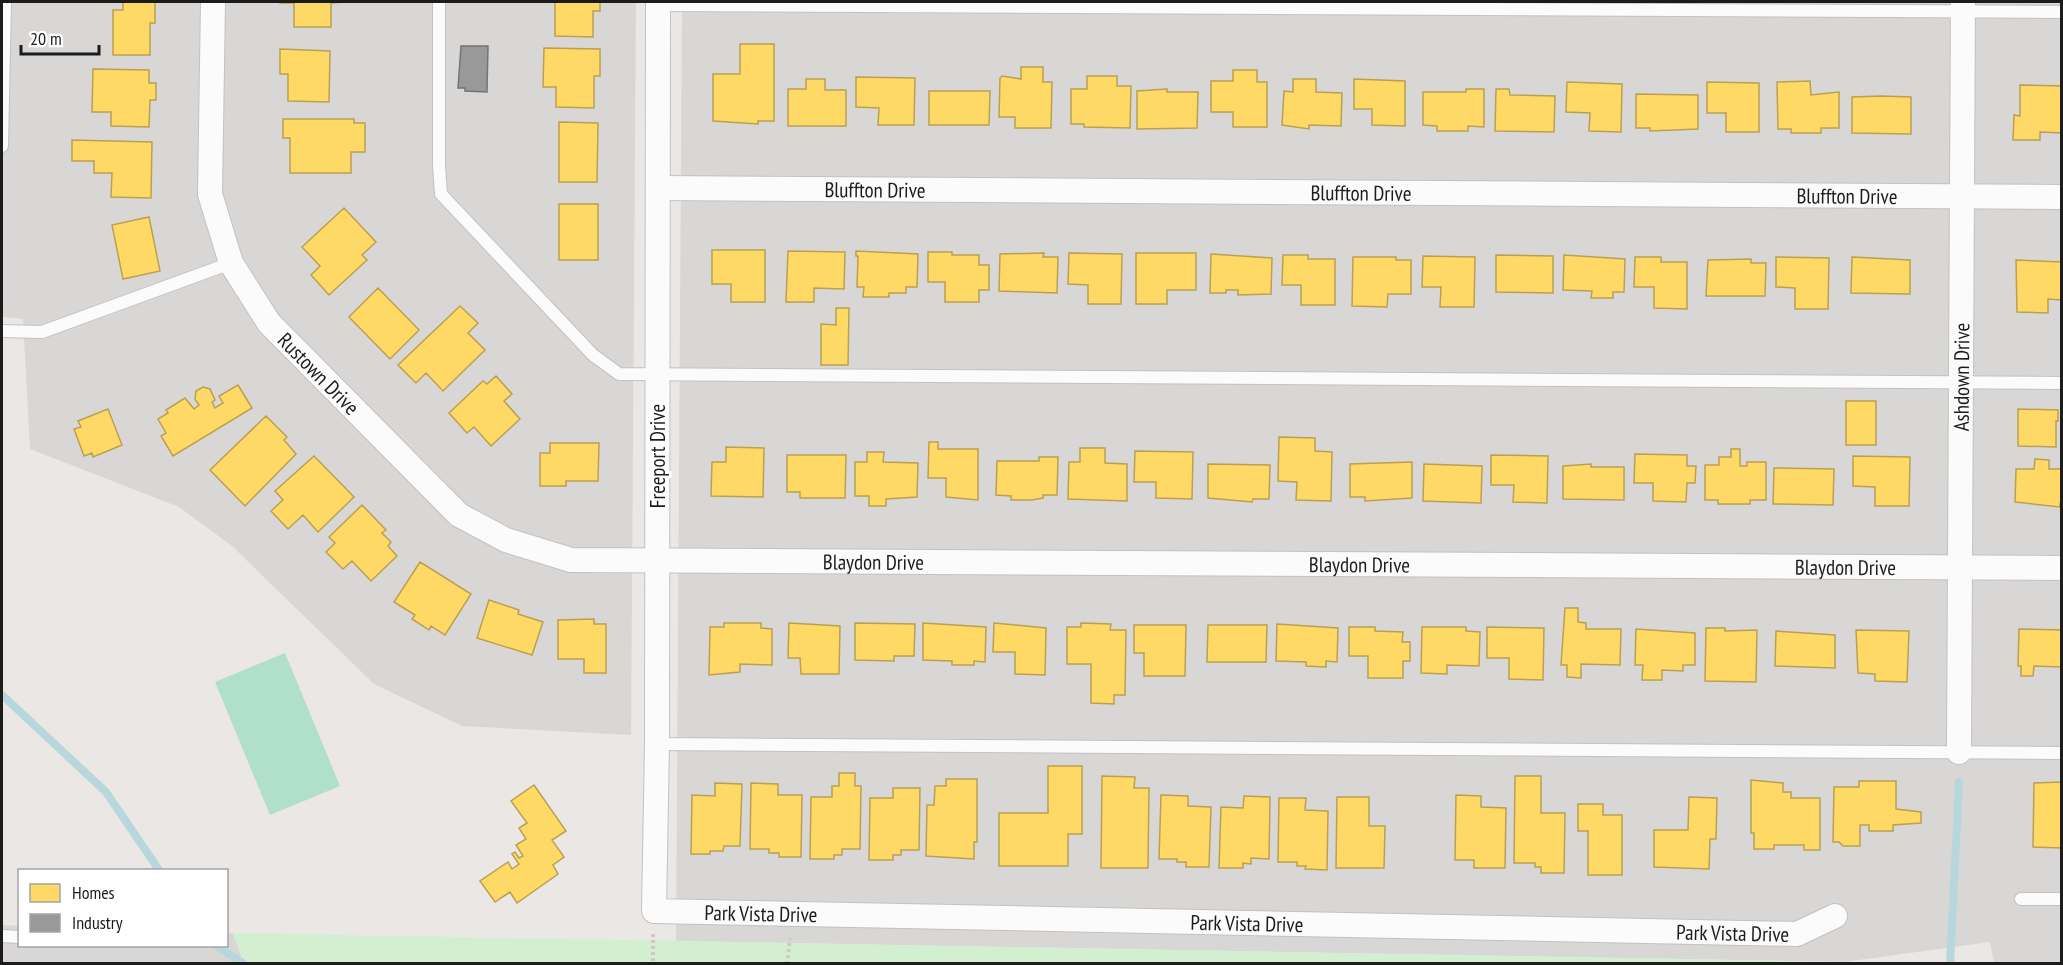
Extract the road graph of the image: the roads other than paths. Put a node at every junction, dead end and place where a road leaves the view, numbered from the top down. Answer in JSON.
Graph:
{"nodes":[{"id":1,"x":5,"y":2,"type":"edge"},
{"id":2,"x":213,"y":2,"type":"edge"},
{"id":3,"x":440,"y":2,"type":"edge"},
{"id":4,"x":658,"y":3,"type":"edge"},
{"id":5,"x":1963,"y":6,"type":"edge"},
{"id":6,"x":2061,"y":12,"type":"edge"},
{"id":7,"x":2,"y":146,"type":"edge"},
{"id":8,"x":659,"y":188,"type":"junction"},
{"id":9,"x":1962,"y":197,"type":"junction"},
{"id":10,"x":2061,"y":197,"type":"edge"},
{"id":11,"x":231,"y":263,"type":"junction"},
{"id":12,"x":2,"y":331,"type":"edge"},
{"id":13,"x":657,"y":374,"type":"junction"},
{"id":14,"x":1961,"y":382,"type":"junction"},
{"id":15,"x":2061,"y":383,"type":"edge"},
{"id":16,"x":657,"y":560,"type":"junction"},
{"id":17,"x":1959,"y":567,"type":"junction"},
{"id":18,"x":2061,"y":568,"type":"edge"},
{"id":19,"x":657,"y":744,"type":"junction"},
{"id":20,"x":1959,"y":752,"type":"junction"},
{"id":21,"x":2061,"y":753,"type":"edge"},
{"id":22,"x":2021,"y":899,"type":"dead end"},
{"id":23,"x":2061,"y":899,"type":"edge"},
{"id":24,"x":654,"y":911,"type":"joint"},
{"id":25,"x":1835,"y":916,"type":"dead end"},
{"id":26,"x":2,"y":936,"type":"edge"},
{"id":27,"x":18,"y":937,"type":"edge"}],
"edges":[{"from":1,"to":7,"type":"lane"},
{"from":2,"to":11,"type":"street","name":"Rustown Drive"},
{"from":3,"to":13,"type":"lane"},
{"from":4,"to":5,"type":"lane"},
{"from":4,"to":8,"type":"street","name":"Freeport Drive"},
{"from":5,"to":6,"type":"lane"},
{"from":5,"to":9,"type":"street","name":"Ashdown Drive"},
{"from":8,"to":9,"type":"street","name":"Bluffton Drive"},
{"from":8,"to":13,"type":"street","name":"Freeport Drive"},
{"from":9,"to":10,"type":"street","name":"Bluffton Drive"},
{"from":9,"to":14,"type":"street","name":"Ashdown Drive"},
{"from":11,"to":12,"type":"lane"},
{"from":11,"to":16,"type":"street","name":"Rustown Drive"},
{"from":13,"to":14,"type":"lane"},
{"from":13,"to":16,"type":"street","name":"Freeport Drive"},
{"from":14,"to":15,"type":"lane"},
{"from":14,"to":17,"type":"street","name":"Ashdown Drive"},
{"from":16,"to":17,"type":"street","name":"Blaydon Drive"},
{"from":16,"to":19,"type":"street","name":"Freeport Drive"},
{"from":17,"to":18,"type":"street","name":"Blaydon Drive"},
{"from":17,"to":20,"type":"street","name":"Ashdown Drive"},
{"from":19,"to":20,"type":"lane"},
{"from":19,"to":24,"type":"street","name":"Freeport Drive"},
{"from":20,"to":21,"type":"lane"},
{"from":22,"to":23,"type":"lane"},
{"from":24,"to":25,"type":"street","name":"Park Vista Drive"},
{"from":26,"to":27,"type":"lane"}]}
